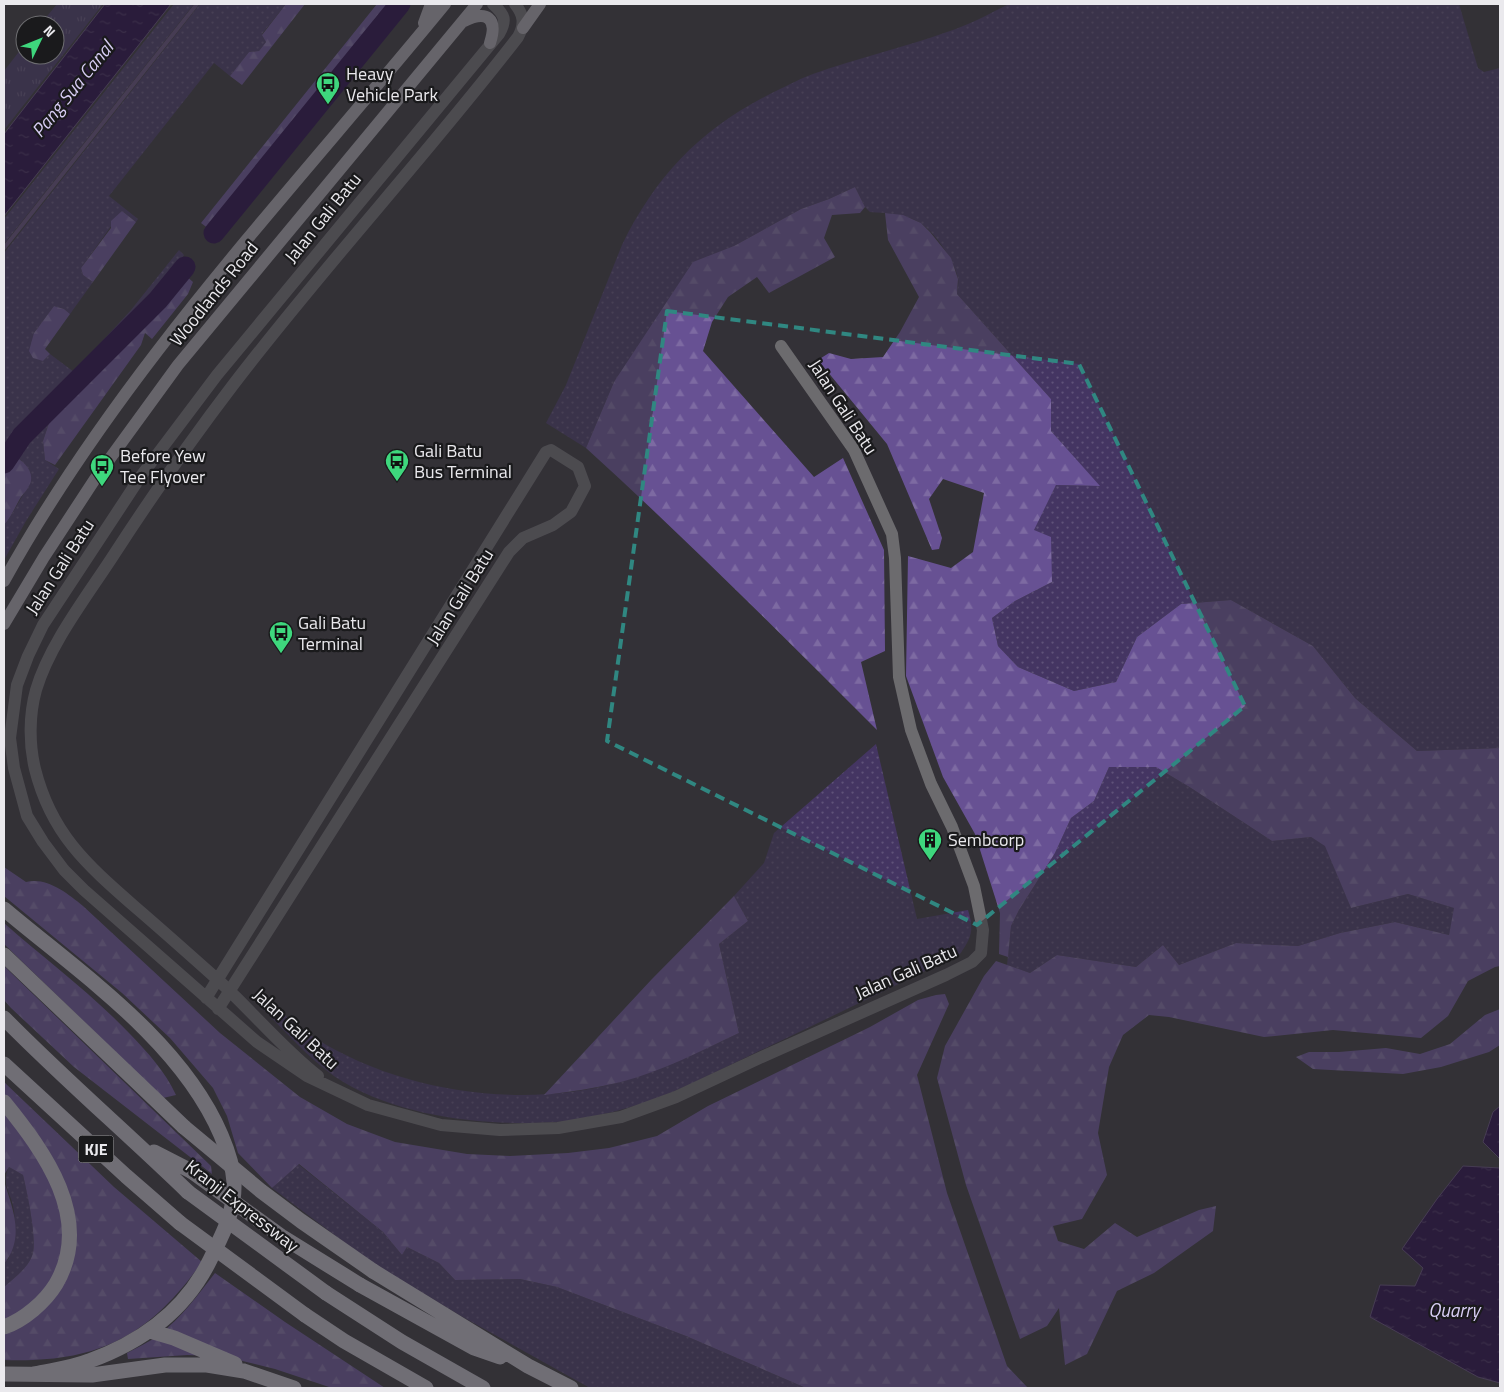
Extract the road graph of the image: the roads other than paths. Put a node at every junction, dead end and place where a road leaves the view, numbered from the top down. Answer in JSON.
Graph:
{"nodes":[{"id":1,"x":431,"y":4,"type":"edge"},
{"id":2,"x":445,"y":4,"type":"edge"},
{"id":3,"x":477,"y":4,"type":"edge"},
{"id":4,"x":494,"y":4,"type":"edge"},
{"id":5,"x":515,"y":4,"type":"edge"},
{"id":6,"x":540,"y":4,"type":"edge"},
{"id":7,"x":462,"y":22,"type":"junction"},
{"id":8,"x":523,"y":28,"type":"junction"},
{"id":9,"x":422,"y":30,"type":"junction"},
{"id":10,"x":490,"y":43,"type":"junction"},
{"id":11,"x":781,"y":346,"type":"dead end"},
{"id":12,"x":4,"y":582,"type":"edge"},
{"id":13,"x":4,"y":624,"type":"edge"},
{"id":14,"x":4,"y":909,"type":"edge"},
{"id":15,"x":4,"y":955,"type":"edge"},
{"id":16,"x":218,"y":980,"type":"junction"},
{"id":17,"x":230,"y":992,"type":"junction"},
{"id":18,"x":206,"y":998,"type":"junction"},
{"id":19,"x":218,"y":1008,"type":"junction"},
{"id":20,"x":4,"y":1018,"type":"edge"},
{"id":21,"x":9,"y":1068,"type":"edge"},
{"id":22,"x":338,"y":1091,"type":"junction"},
{"id":23,"x":4,"y":1102,"type":"edge"},
{"id":24,"x":140,"y":1145,"type":"junction"},
{"id":25,"x":4,"y":1327,"type":"edge"},
{"id":26,"x":150,"y":1331,"type":"junction"},
{"id":27,"x":528,"y":1366,"type":"junction"},
{"id":28,"x":4,"y":1374,"type":"edge"},
{"id":29,"x":34,"y":1374,"type":"junction"},
{"id":30,"x":273,"y":1380,"type":"junction"},
{"id":31,"x":294,"y":1388,"type":"edge"},
{"id":32,"x":426,"y":1388,"type":"edge"},
{"id":33,"x":483,"y":1388,"type":"edge"},
{"id":34,"x":571,"y":1388,"type":"edge"}],
"edges":[{"from":1,"to":9,"type":"main road"},
{"from":2,"to":9,"type":"main road","name":"Woodlands Road"},
{"from":3,"to":7,"type":"main road","name":"Woodlands Road"},
{"from":4,"to":10,"type":"street","name":"Jalan Gali Batu"},
{"from":5,"to":8,"type":"street"},
{"from":6,"to":8,"type":"main road"},
{"from":7,"to":10,"type":"main road"},
{"from":7,"to":13,"type":"main road","name":"Woodlands Road"},
{"from":8,"to":16,"type":"street","name":"Jalan Gali Batu"},
{"from":9,"to":12,"type":"main road","name":"Woodlands Road"},
{"from":10,"to":18,"type":"street","name":"Jalan Gali Batu"},
{"from":11,"to":22,"type":"street","name":"Jalan Gali Batu"},
{"from":14,"to":26,"type":"highway"},
{"from":15,"to":27,"type":"highway","bridge":true},
{"from":16,"to":17,"type":"street","name":"Jalan Gali Batu"},
{"from":16,"to":17,"type":"street","name":"Jalan Gali Batu"},
{"from":16,"to":18,"type":"street","name":"Jalan Gali Batu"},
{"from":17,"to":19,"type":"street","name":"Jalan Gali Batu"},
{"from":17,"to":22,"type":"street","name":"Jalan Gali Batu"},
{"from":18,"to":19,"type":"street","name":"Jalan Gali Batu"},
{"from":19,"to":22,"type":"street","name":"Jalan Gali Batu"},
{"from":20,"to":24,"type":"highway","name":"Kranji Expressway","number":"KJE"},
{"from":21,"to":32,"type":"highway","number":"KJE","bridge":true},
{"from":23,"to":25,"type":"highway"},
{"from":24,"to":27,"type":"highway","bridge":true},
{"from":24,"to":33,"type":"highway","name":"Kranji Expressway","number":"KJE","bridge":true},
{"from":26,"to":29,"type":"highway"},
{"from":26,"to":30,"type":"highway"},
{"from":27,"to":34,"type":"highway"},
{"from":28,"to":29,"type":"highway"},
{"from":29,"to":30,"type":"highway"},
{"from":30,"to":31,"type":"highway"}]}
